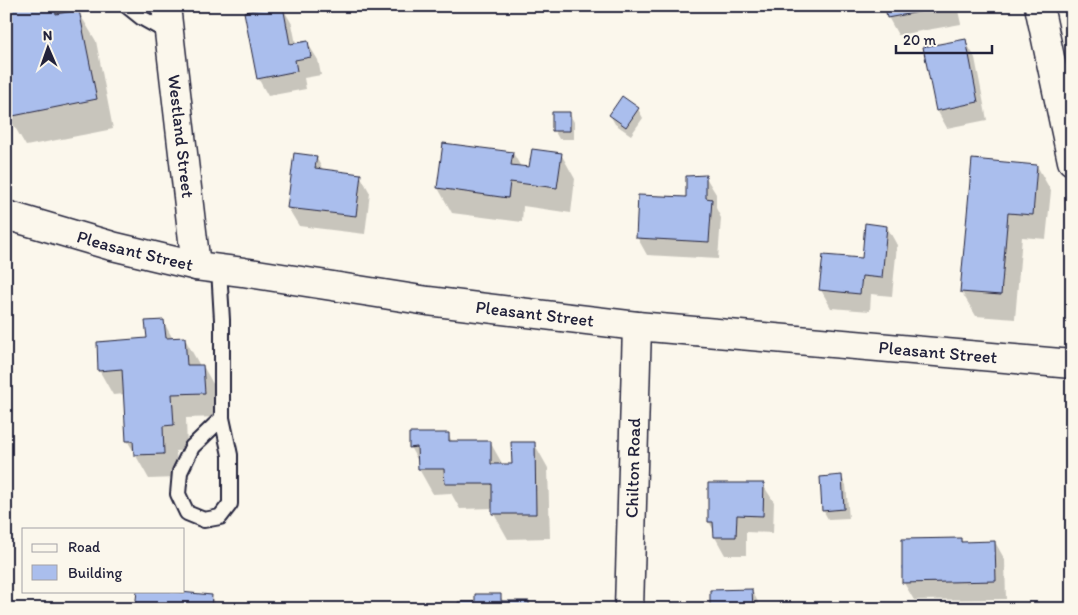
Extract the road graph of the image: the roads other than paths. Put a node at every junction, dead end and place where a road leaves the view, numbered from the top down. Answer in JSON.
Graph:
{"nodes":[{"id":1,"x":127,"y":6,"type":"edge"},
{"id":2,"x":166,"y":6,"type":"edge"},
{"id":3,"x":1039,"y":6,"type":"edge"},
{"id":4,"x":169,"y":33,"type":"junction"},
{"id":5,"x":1072,"y":161,"type":"edge"},
{"id":6,"x":6,"y":215,"type":"edge"},
{"id":7,"x":208,"y":268,"type":"junction"},
{"id":8,"x":637,"y":326,"type":"junction"},
{"id":9,"x":1072,"y":364,"type":"edge"},
{"id":10,"x":222,"y":418,"type":"junction"},
{"id":11,"x":628,"y":609,"type":"edge"}],
"edges":[{"from":1,"to":4,"type":"lane"},
{"from":2,"to":4,"type":"main road","name":"Westland Street"},
{"from":3,"to":5,"type":"main road"},
{"from":4,"to":7,"type":"main road","name":"Westland Street"},
{"from":6,"to":7,"type":"main road","name":"Pleasant Street"},
{"from":7,"to":8,"type":"main road","name":"Pleasant Street"},
{"from":7,"to":10,"type":"lane"},
{"from":8,"to":9,"type":"main road","name":"Pleasant Street"},
{"from":8,"to":11,"type":"main road","name":"Chilton Road"},
{"from":10,"to":10,"type":"lane"}]}
